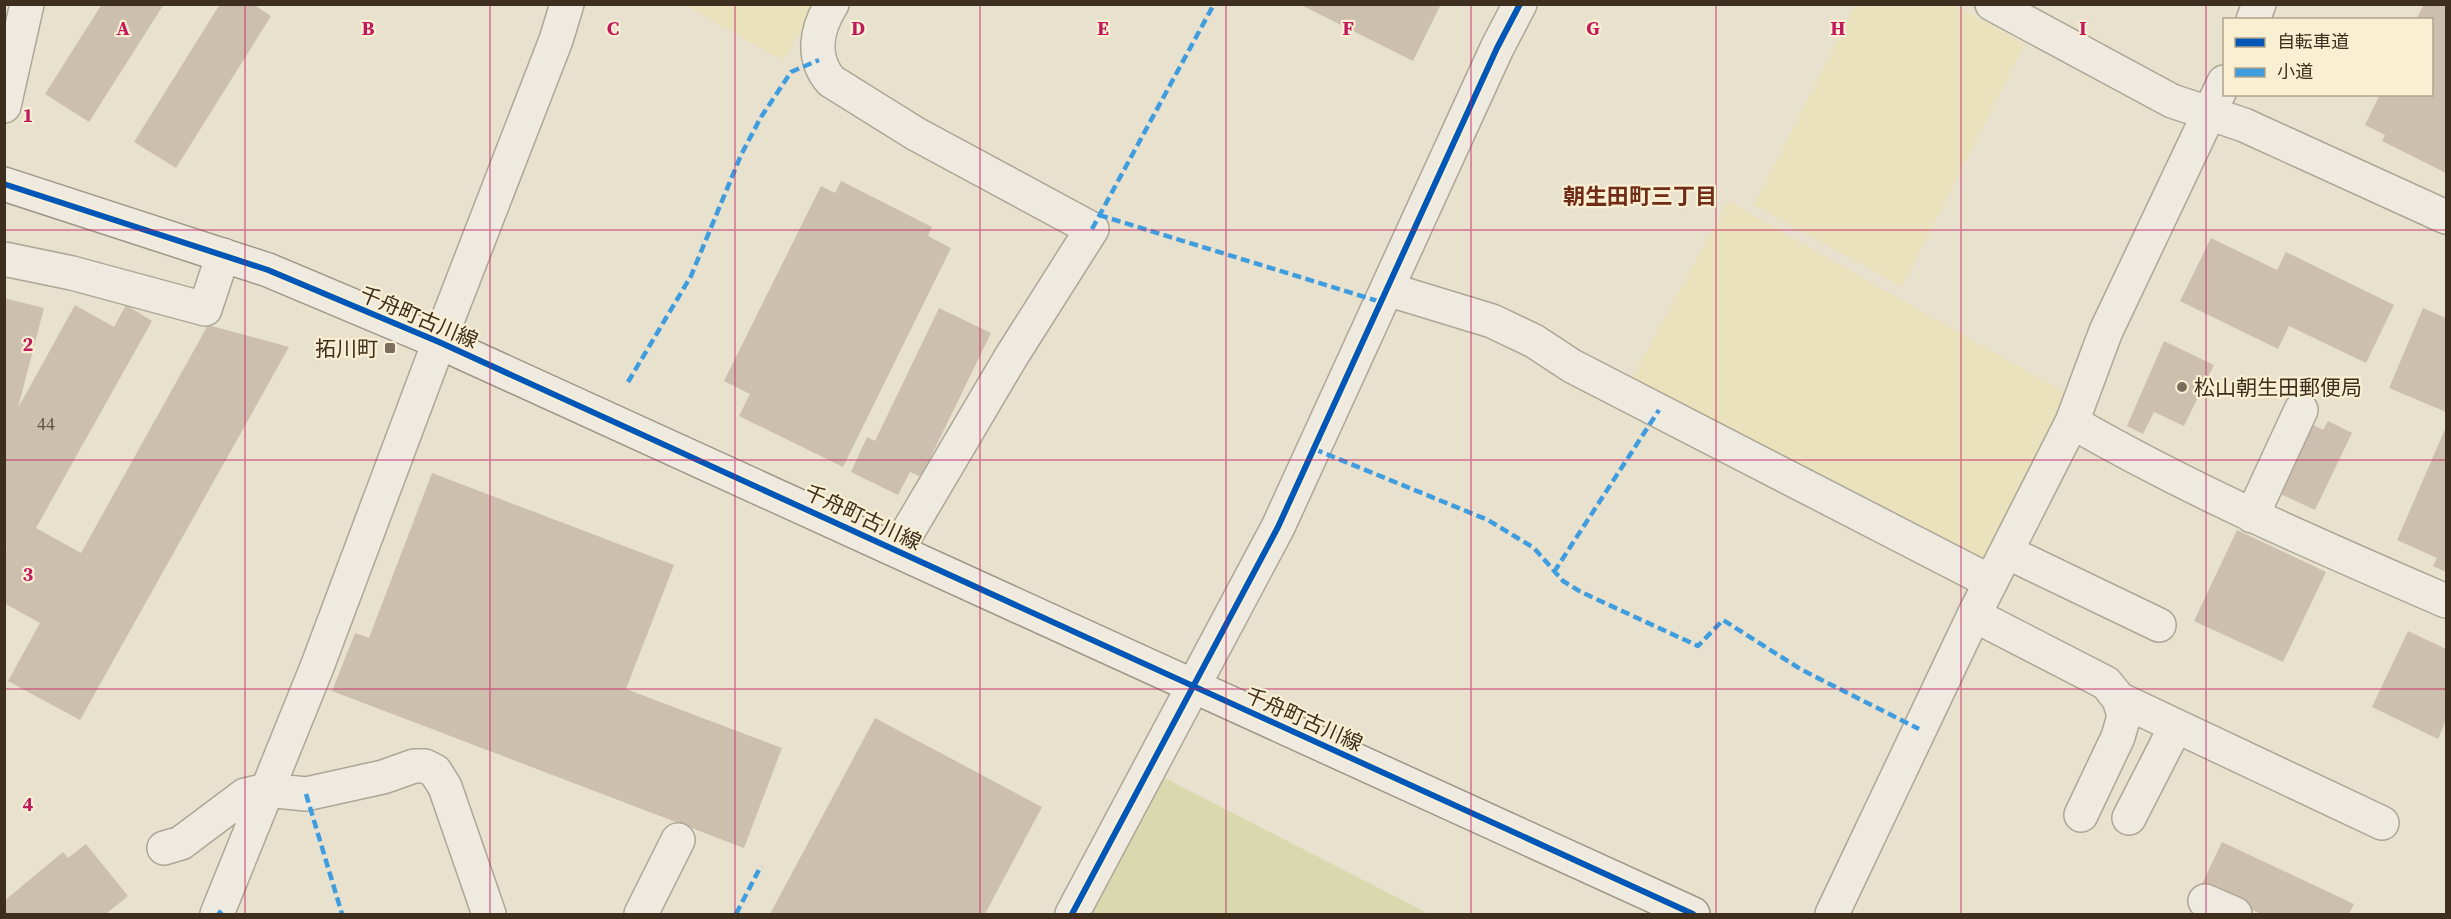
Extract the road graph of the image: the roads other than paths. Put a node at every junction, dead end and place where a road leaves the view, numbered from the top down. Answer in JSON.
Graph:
{"nodes":[{"id":1,"x":567,"y":4,"type":"edge"},
{"id":2,"x":832,"y":4,"type":"edge"},
{"id":3,"x":1520,"y":4,"type":"edge"},
{"id":4,"x":1992,"y":4,"type":"edge"},
{"id":5,"x":17,"y":20,"type":"edge"},
{"id":6,"x":2223,"y":84,"type":"edge"},
{"id":7,"x":4,"y":106,"type":"edge"},
{"id":8,"x":2211,"y":113,"type":"junction"},
{"id":9,"x":4,"y":184,"type":"edge"},
{"id":10,"x":2446,"y":217,"type":"edge"},
{"id":11,"x":223,"y":255,"type":"junction"},
{"id":12,"x":4,"y":259,"type":"edge"},
{"id":13,"x":1387,"y":289,"type":"junction"},
{"id":14,"x":439,"y":342,"type":"junction"},
{"id":15,"x":2301,"y":410,"type":"dead end"},
{"id":16,"x":2072,"y":422,"type":"junction"},
{"id":17,"x":2252,"y":516,"type":"junction"},
{"id":18,"x":897,"y":550,"type":"junction"},
{"id":19,"x":2007,"y":552,"type":"junction"},
{"id":20,"x":1991,"y":582,"type":"junction"},
{"id":21,"x":2446,"y":601,"type":"edge"},
{"id":22,"x":1974,"y":615,"type":"junction"},
{"id":23,"x":2159,"y":625,"type":"dead end"},
{"id":24,"x":1193,"y":687,"type":"junction"},
{"id":25,"x":2119,"y":699,"type":"junction"},
{"id":26,"x":2176,"y":726,"type":"junction"},
{"id":27,"x":266,"y":790,"type":"junction"},
{"id":28,"x":2081,"y":815,"type":"dead end"},
{"id":29,"x":2129,"y":818,"type":"dead end"},
{"id":30,"x":2382,"y":823,"type":"dead end"},
{"id":31,"x":678,"y":840,"type":"dead end"},
{"id":32,"x":164,"y":848,"type":"dead end"},
{"id":33,"x":2205,"y":900,"type":"dead end"},
{"id":34,"x":217,"y":915,"type":"edge"},
{"id":35,"x":489,"y":915,"type":"edge"},
{"id":36,"x":641,"y":915,"type":"edge"},
{"id":37,"x":1072,"y":915,"type":"edge"},
{"id":38,"x":1693,"y":915,"type":"edge"},
{"id":39,"x":1832,"y":915,"type":"edge"},
{"id":40,"x":2235,"y":915,"type":"edge"}],
"edges":[{"from":1,"to":14,"type":"street"},
{"from":2,"to":18,"type":"street"},
{"from":3,"to":13,"type":"street"},
{"from":4,"to":8,"type":"street"},
{"from":5,"to":7,"type":"street"},
{"from":6,"to":8,"type":"street"},
{"from":8,"to":10,"type":"street"},
{"from":8,"to":16,"type":"street"},
{"from":9,"to":11,"type":"street","name":"千舟町古川線"},
{"from":11,"to":12,"type":"street"},
{"from":11,"to":14,"type":"street","name":"千舟町古川線"},
{"from":13,"to":20,"type":"street"},
{"from":13,"to":24,"type":"street"},
{"from":14,"to":18,"type":"street","name":"千舟町古川線"},
{"from":14,"to":27,"type":"street"},
{"from":15,"to":17,"type":"street"},
{"from":16,"to":17,"type":"street"},
{"from":16,"to":19,"type":"street"},
{"from":17,"to":21,"type":"street"},
{"from":18,"to":24,"type":"street","name":"千舟町古川線"},
{"from":19,"to":20,"type":"street"},
{"from":19,"to":23,"type":"street"},
{"from":20,"to":22,"type":"street"},
{"from":22,"to":25,"type":"street"},
{"from":22,"to":39,"type":"street"},
{"from":24,"to":37,"type":"street"},
{"from":24,"to":38,"type":"street","name":"千舟町古川線"},
{"from":25,"to":26,"type":"street"},
{"from":25,"to":28,"type":"street"},
{"from":26,"to":29,"type":"street"},
{"from":26,"to":30,"type":"street"},
{"from":27,"to":32,"type":"street"},
{"from":27,"to":34,"type":"street"},
{"from":27,"to":35,"type":"street"},
{"from":31,"to":36,"type":"street"},
{"from":33,"to":40,"type":"street"}]}
